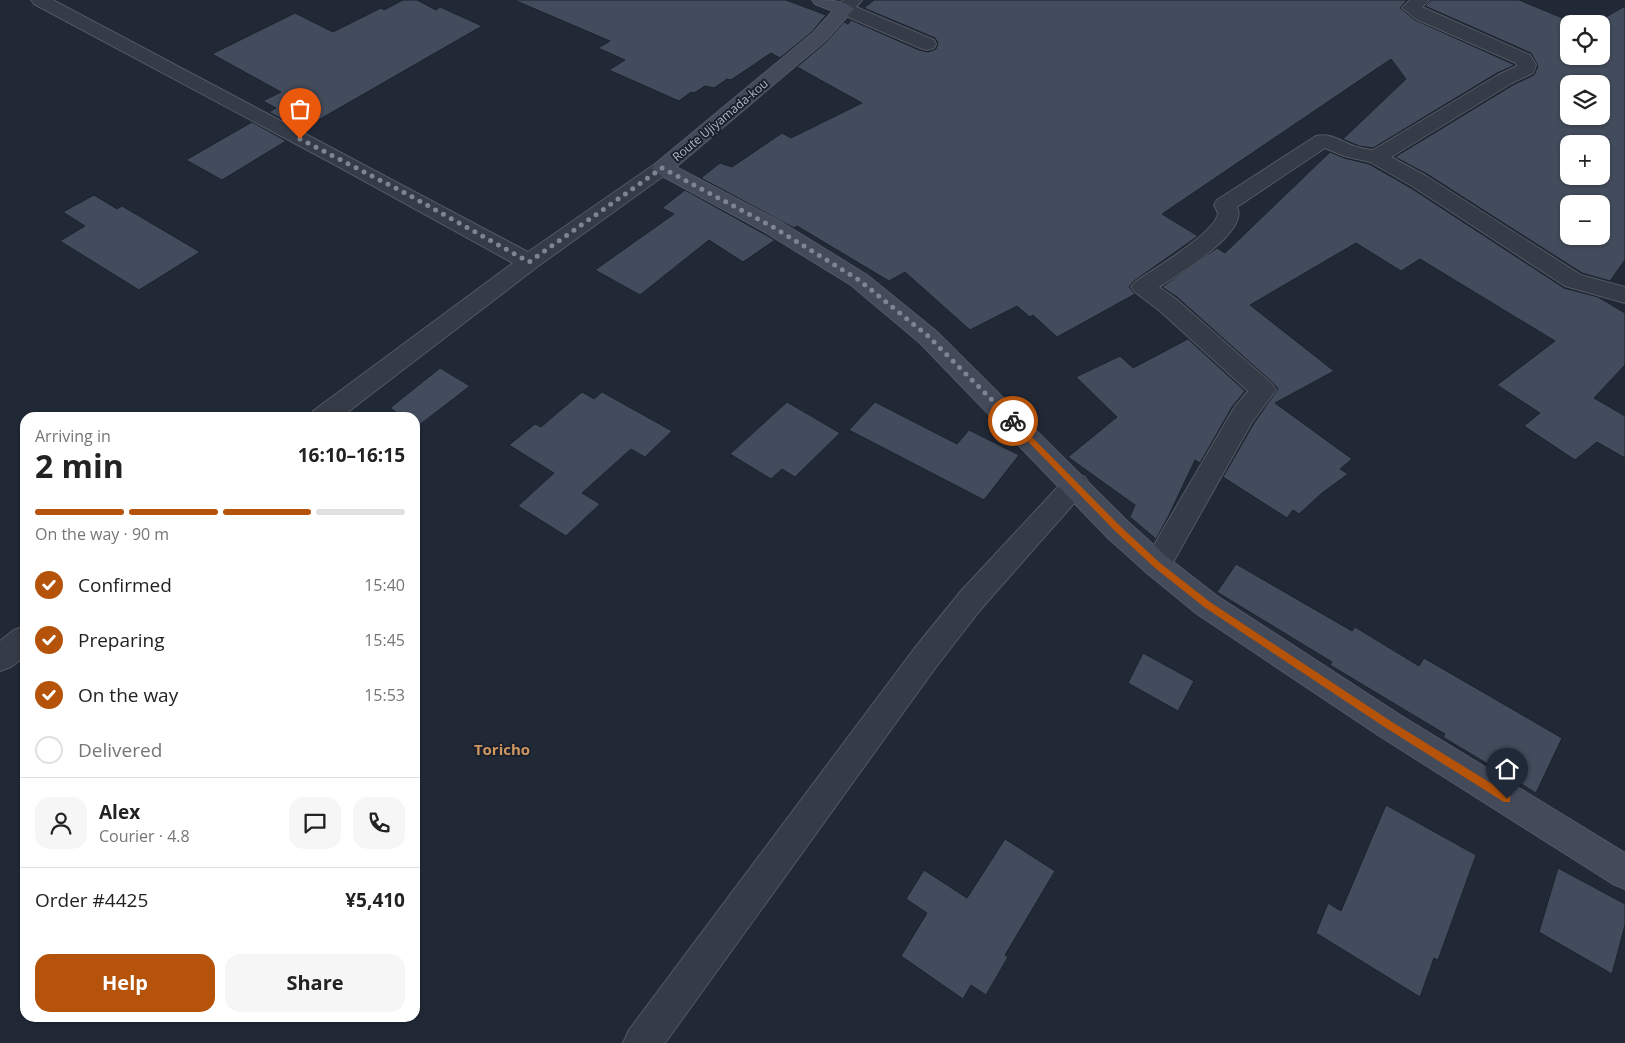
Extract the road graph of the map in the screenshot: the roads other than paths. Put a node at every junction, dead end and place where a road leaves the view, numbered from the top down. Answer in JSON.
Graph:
{"nodes":[{"id":1,"x":40,"y":0,"type":"edge"},
{"id":2,"x":820,"y":0,"type":"edge"},
{"id":3,"x":1420,"y":0,"type":"edge"},
{"id":4,"x":849,"y":5,"type":"edge"},
{"id":5,"x":927,"y":44,"type":"dead end"},
{"id":6,"x":1376,"y":157,"type":"junction"},
{"id":7,"x":662,"y":168,"type":"junction"},
{"id":8,"x":529,"y":262,"type":"junction"},
{"id":9,"x":1625,"y":295,"type":"edge"},
{"id":10,"x":330,"y":412,"type":"edge"},
{"id":11,"x":1076,"y":484,"type":"junction"},
{"id":12,"x":1158,"y":566,"type":"junction"},
{"id":13,"x":20,"y":643,"type":"edge"},
{"id":14,"x":0,"y":658,"type":"edge"},
{"id":15,"x":1625,"y":872,"type":"edge"},
{"id":16,"x":642,"y":1043,"type":"edge"}],
"edges":[{"from":1,"to":8,"type":"street"},
{"from":2,"to":4,"type":"main road"},
{"from":3,"to":6,"type":"street"},
{"from":4,"to":5,"type":"street"},
{"from":4,"to":7,"type":"main road","name":"Route Ujiyamada-kou"},
{"from":6,"to":9,"type":"street"},
{"from":6,"to":12,"type":"street"},
{"from":7,"to":8,"type":"street"},
{"from":7,"to":11,"type":"main road","name":"Route Ujiyamada-kou"},
{"from":8,"to":10,"type":"street"},
{"from":11,"to":12,"type":"main road","name":"Route Ujiyamada-kou"},
{"from":11,"to":16,"type":"street"},
{"from":12,"to":15,"type":"main road","name":"Route Ujiyamada-kou"},
{"from":13,"to":14,"type":"street"}]}
